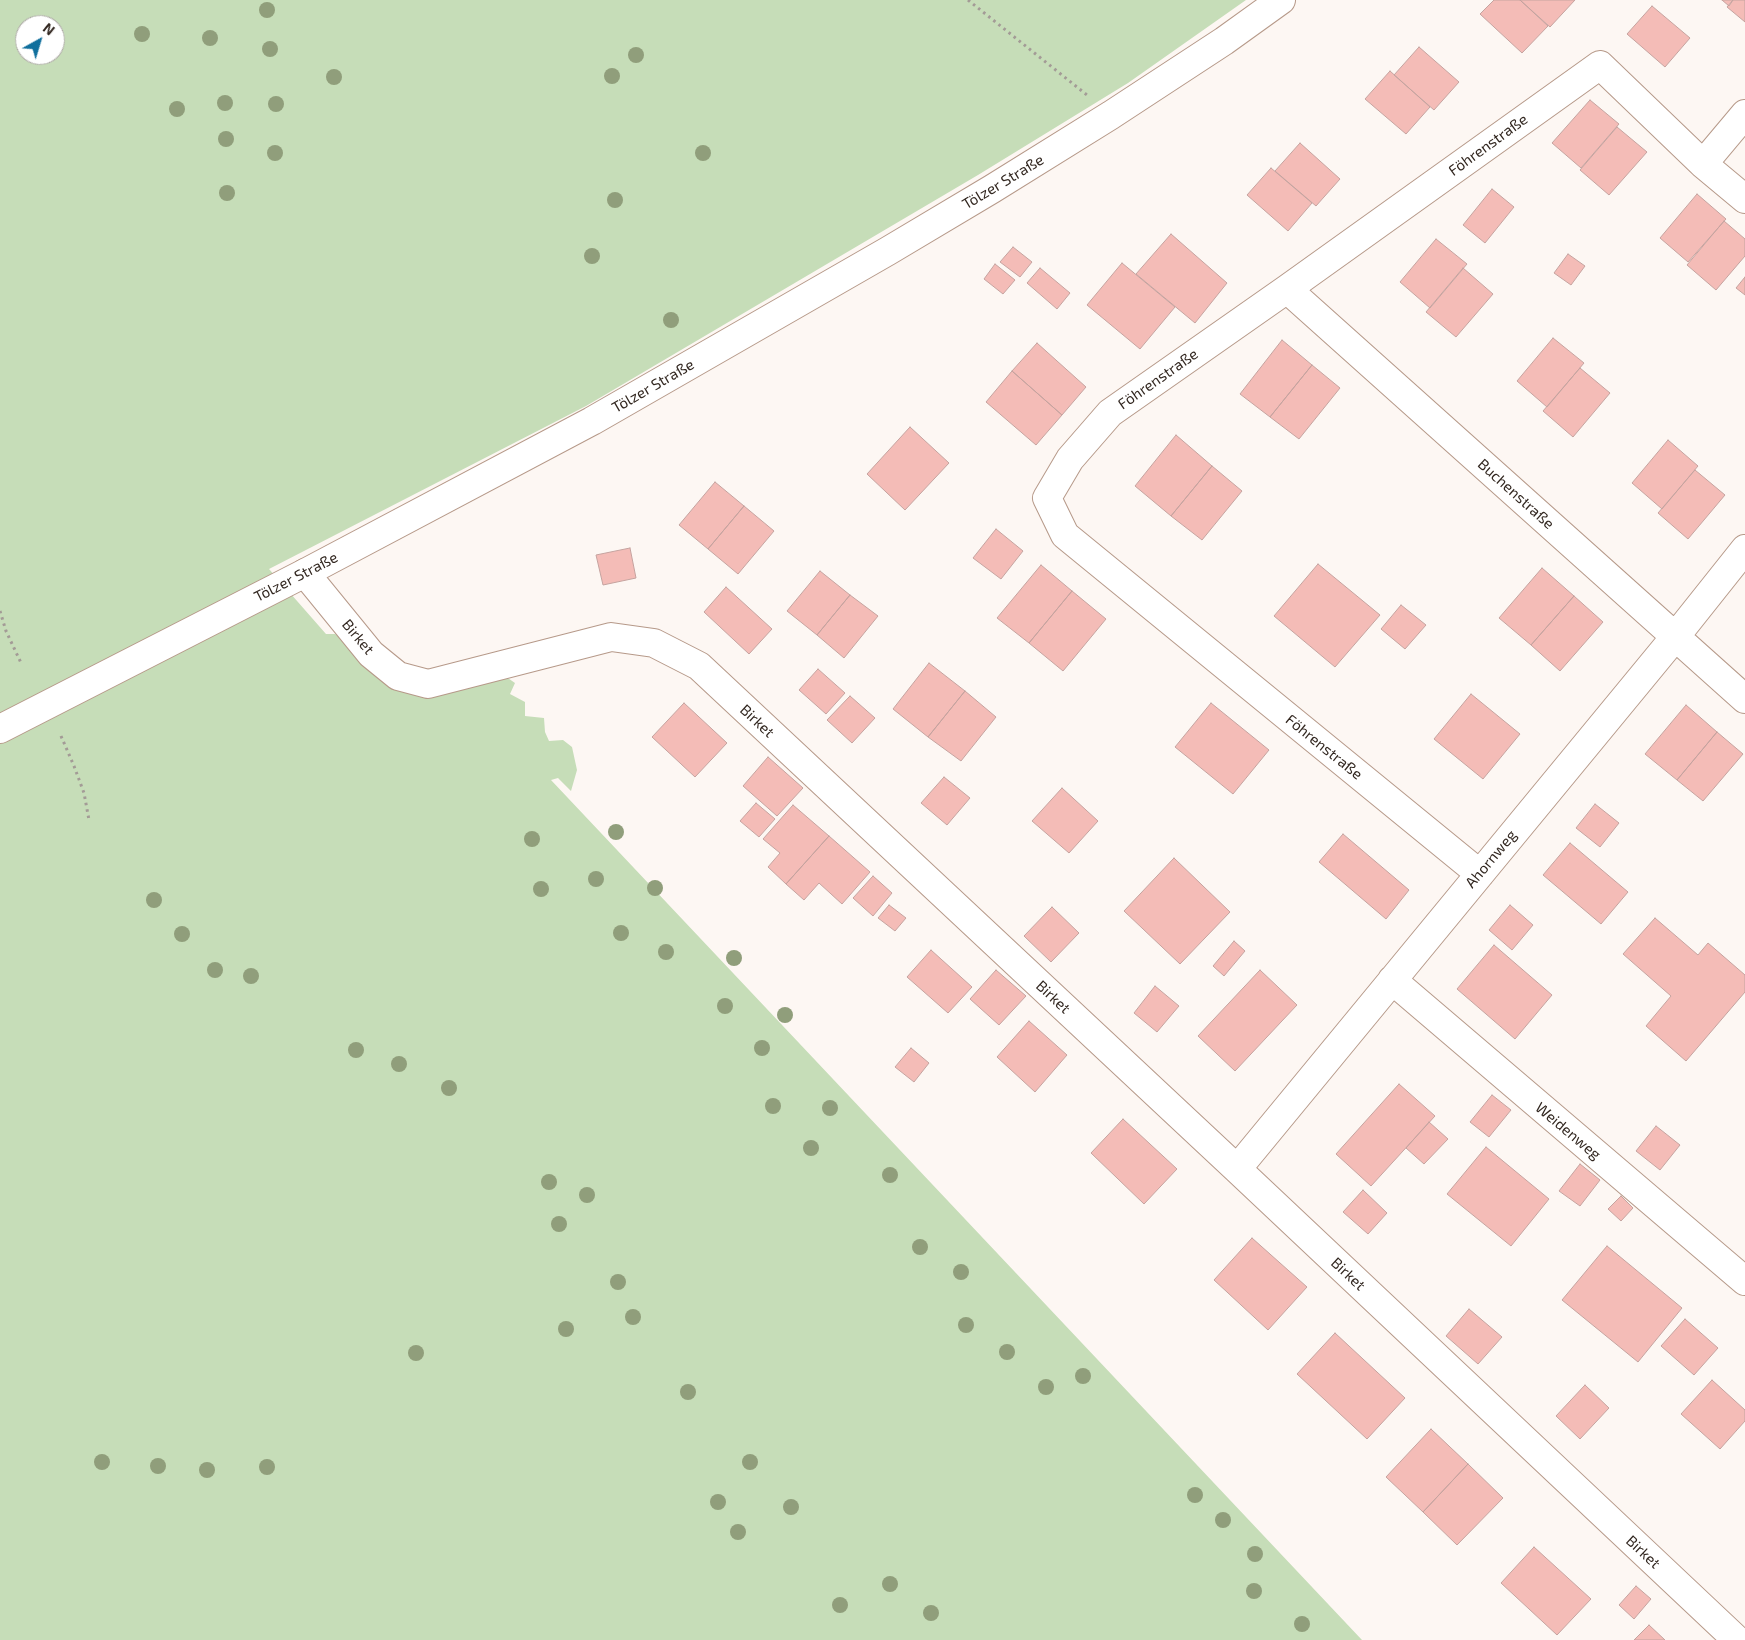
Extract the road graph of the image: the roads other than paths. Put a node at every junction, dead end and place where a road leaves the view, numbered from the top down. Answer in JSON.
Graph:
{"nodes":[{"id":1,"x":1281,"y":0,"type":"edge"},
{"id":2,"x":1745,"y":114,"type":"edge"},
{"id":3,"x":1703,"y":164,"type":"junction"},
{"id":4,"x":1745,"y":199,"type":"edge"},
{"id":5,"x":1287,"y":289,"type":"junction"},
{"id":6,"x":1745,"y":550,"type":"edge"},
{"id":7,"x":305,"y":572,"type":"junction"},
{"id":8,"x":1676,"y":636,"type":"junction"},
{"id":9,"x":1745,"y":699,"type":"edge"},
{"id":10,"x":0,"y":729,"type":"edge"},
{"id":11,"x":1480,"y":874,"type":"junction"},
{"id":12,"x":1392,"y":980,"type":"junction"},
{"id":13,"x":1237,"y":1168,"type":"junction"},
{"id":14,"x":1745,"y":1281,"type":"edge"},
{"id":15,"x":1736,"y":1640,"type":"edge"}],
"edges":[{"from":1,"to":7,"type":"street","name":"Tölzer Straße"},
{"from":2,"to":3,"type":"street"},
{"from":3,"to":4,"type":"street","name":"Föhrenstraße"},
{"from":3,"to":5,"type":"street","name":"Föhrenstraße"},
{"from":5,"to":8,"type":"street","name":"Buchenstraße"},
{"from":5,"to":11,"type":"street","name":"Föhrenstraße"},
{"from":6,"to":8,"type":"street","name":"Ahornweg"},
{"from":7,"to":10,"type":"street","name":"Tölzer Straße"},
{"from":7,"to":13,"type":"street","name":"Birket"},
{"from":8,"to":9,"type":"street","name":"Buchenstraße"},
{"from":8,"to":11,"type":"street","name":"Ahornweg"},
{"from":11,"to":12,"type":"street","name":"Ahornweg"},
{"from":12,"to":13,"type":"street","name":"Ahornweg"},
{"from":12,"to":14,"type":"street","name":"Weidenweg"},
{"from":13,"to":15,"type":"street","name":"Birket"}]}
